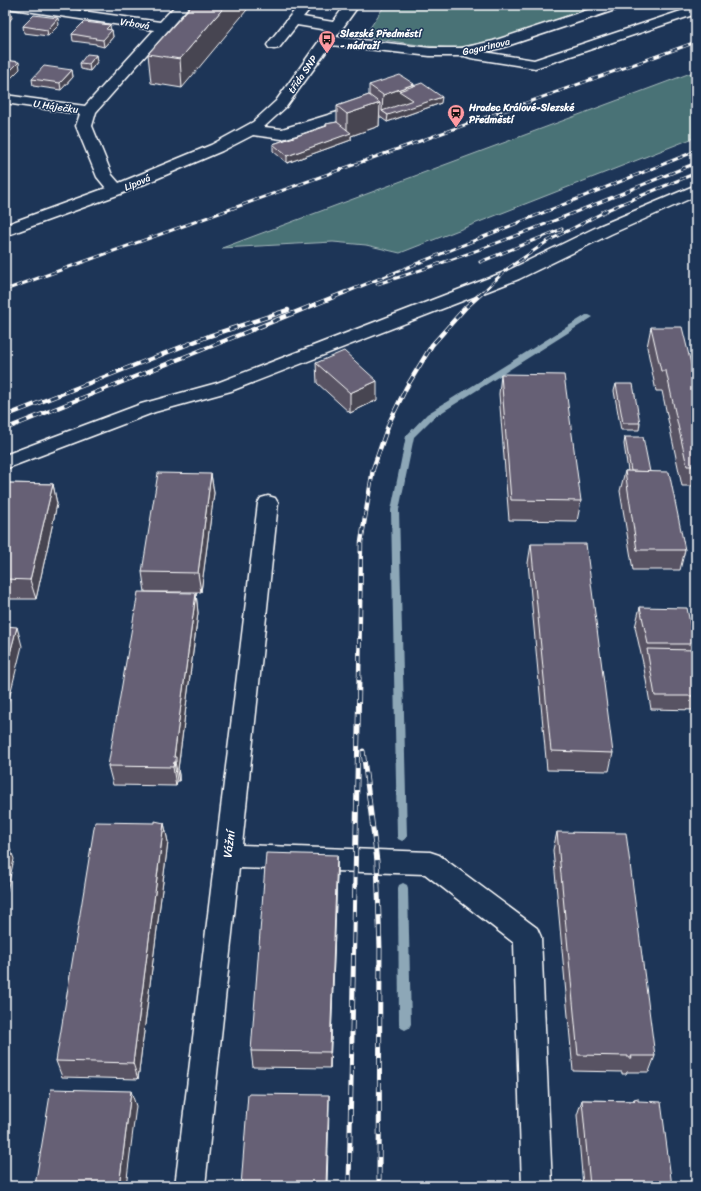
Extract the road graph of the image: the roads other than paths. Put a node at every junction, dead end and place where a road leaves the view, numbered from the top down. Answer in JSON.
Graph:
{"nodes":[{"id":1,"x":13,"y":5,"type":"edge"},
{"id":2,"x":183,"y":5,"type":"edge"},
{"id":3,"x":306,"y":5,"type":"edge"},
{"id":4,"x":352,"y":5,"type":"edge"},
{"id":5,"x":610,"y":6,"type":"edge"},
{"id":6,"x":696,"y":10,"type":"edge"},
{"id":7,"x":294,"y":20,"type":"junction"},
{"id":8,"x":163,"y":27,"type":"junction"},
{"id":9,"x":335,"y":27,"type":"junction"},
{"id":10,"x":326,"y":40,"type":"junction"},
{"id":11,"x":274,"y":46,"type":"dead end"},
{"id":12,"x":462,"y":52,"type":"junction"},
{"id":13,"x":5,"y":99,"type":"edge"},
{"id":14,"x":89,"y":111,"type":"junction"},
{"id":15,"x":351,"y":112,"type":"edge"},
{"id":16,"x":257,"y":126,"type":"junction"},
{"id":17,"x":117,"y":190,"type":"junction"},
{"id":18,"x":696,"y":190,"type":"edge"},
{"id":19,"x":5,"y":231,"type":"edge"},
{"id":20,"x":5,"y":462,"type":"edge"},
{"id":21,"x":268,"y":503,"type":"dead end"},
{"id":22,"x":228,"y":856,"type":"junction"},
{"id":23,"x":190,"y":1186,"type":"edge"},
{"id":24,"x":537,"y":1186,"type":"edge"}],
"edges":[{"from":1,"to":8,"type":"street","name":"Vrbová"},
{"from":2,"to":8,"type":"street","name":"Vrbová"},
{"from":3,"to":7,"type":"street"},
{"from":4,"to":9,"type":"street","name":"třída SNP"},
{"from":5,"to":12,"type":"street","name":"Gagarinova"},
{"from":6,"to":12,"type":"street"},
{"from":7,"to":9,"type":"street"},
{"from":7,"to":11,"type":"street"},
{"from":8,"to":14,"type":"street","name":"Vrbová"},
{"from":9,"to":10,"type":"street","name":"třída SNP"},
{"from":10,"to":12,"type":"street","name":"Gagarinova"},
{"from":10,"to":16,"type":"street","name":"třída SNP"},
{"from":13,"to":14,"type":"street","name":"U Háječku"},
{"from":14,"to":17,"type":"street","name":"U Háječku"},
{"from":15,"to":16,"type":"street"},
{"from":16,"to":17,"type":"street","name":"Lipová"},
{"from":17,"to":19,"type":"street","name":"Lipová"},
{"from":18,"to":20,"type":"street"},
{"from":21,"to":22,"type":"street","name":"Vážní"},
{"from":22,"to":23,"type":"street","name":"Vážní"},
{"from":22,"to":24,"type":"street"}]}
